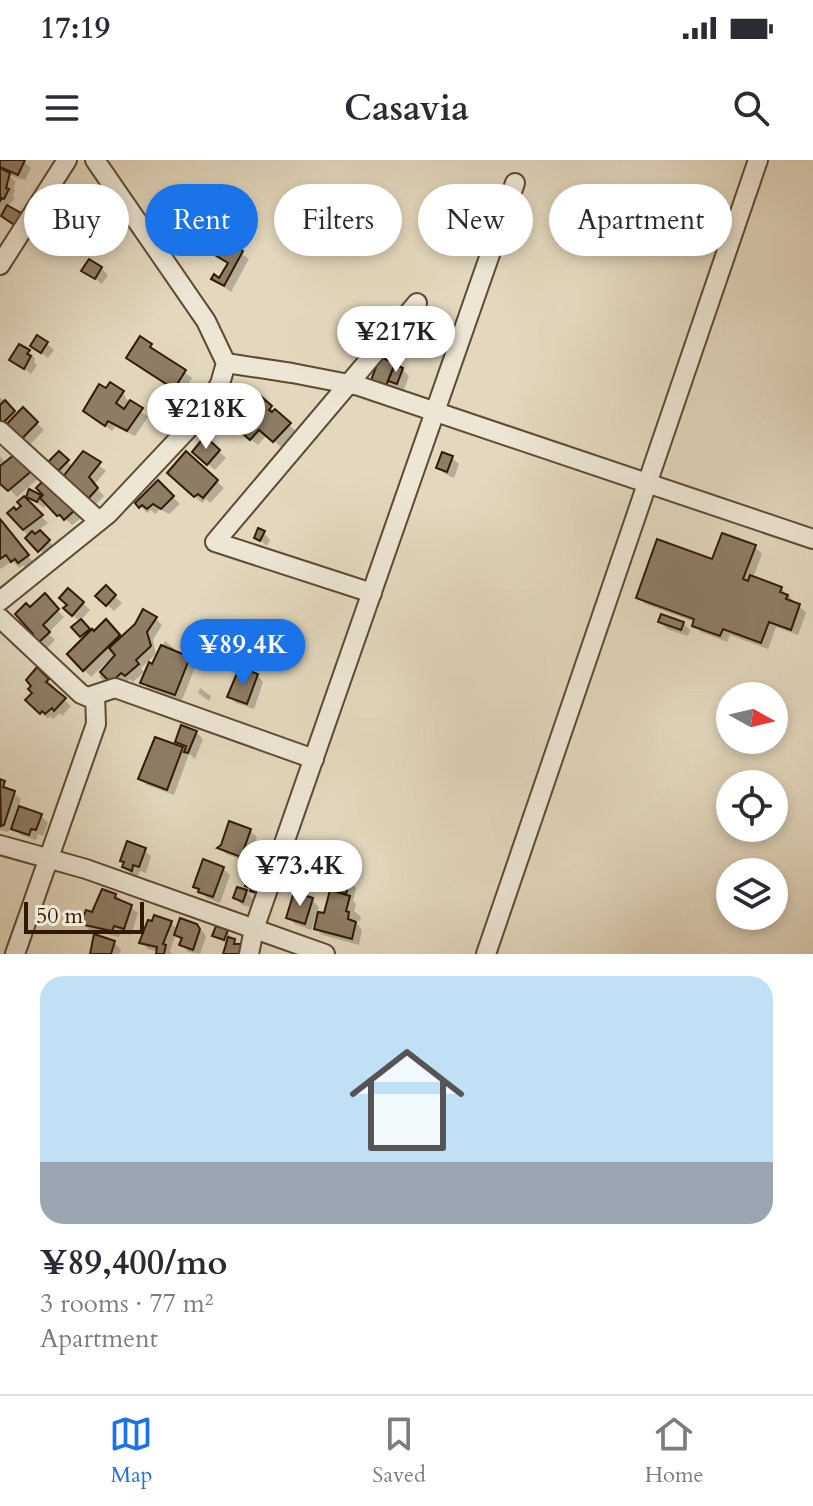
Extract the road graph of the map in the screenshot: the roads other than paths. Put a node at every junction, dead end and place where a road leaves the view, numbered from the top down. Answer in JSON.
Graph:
{"nodes":[{"id":1,"x":67,"y":160,"type":"edge"},
{"id":2,"x":95,"y":160,"type":"edge"},
{"id":3,"x":758,"y":160,"type":"edge"},
{"id":4,"x":515,"y":183,"type":"dead end"},
{"id":5,"x":0,"y":265,"type":"edge"},
{"id":6,"x":417,"y":303,"type":"dead end"},
{"id":7,"x":226,"y":363,"type":"junction"},
{"id":8,"x":350,"y":383,"type":"junction"},
{"id":9,"x":435,"y":411,"type":"junction"},
{"id":10,"x":0,"y":431,"type":"edge"},
{"id":11,"x":647,"y":484,"type":"junction"},
{"id":12,"x":99,"y":521,"type":"junction"},
{"id":13,"x":813,"y":539,"type":"edge"},
{"id":14,"x":372,"y":593,"type":"junction"},
{"id":15,"x":0,"y":601,"type":"edge"},
{"id":16,"x":0,"y":618,"type":"edge"},
{"id":17,"x":95,"y":695,"type":"junction"},
{"id":18,"x":314,"y":759,"type":"junction"},
{"id":19,"x":0,"y":845,"type":"edge"},
{"id":20,"x":49,"y":857,"type":"junction"},
{"id":21,"x":254,"y":929,"type":"junction"},
{"id":22,"x":15,"y":954,"type":"edge"},
{"id":23,"x":249,"y":954,"type":"edge"},
{"id":24,"x":325,"y":954,"type":"edge"},
{"id":25,"x":486,"y":954,"type":"edge"}],
"edges":[{"from":1,"to":5,"type":"street"},
{"from":2,"to":7,"type":"street"},
{"from":3,"to":11,"type":"street"},
{"from":4,"to":9,"type":"street"},
{"from":6,"to":8,"type":"street"},
{"from":7,"to":8,"type":"street"},
{"from":7,"to":12,"type":"street"},
{"from":8,"to":9,"type":"street"},
{"from":8,"to":14,"type":"street"},
{"from":9,"to":11,"type":"street"},
{"from":9,"to":14,"type":"street"},
{"from":10,"to":12,"type":"street"},
{"from":11,"to":13,"type":"street"},
{"from":11,"to":25,"type":"street"},
{"from":12,"to":15,"type":"street"},
{"from":14,"to":18,"type":"street"},
{"from":16,"to":17,"type":"street"},
{"from":17,"to":18,"type":"street"},
{"from":17,"to":20,"type":"street"},
{"from":18,"to":21,"type":"street"},
{"from":19,"to":20,"type":"street"},
{"from":20,"to":21,"type":"street"},
{"from":20,"to":22,"type":"street"},
{"from":21,"to":23,"type":"street"},
{"from":21,"to":24,"type":"street"}]}
